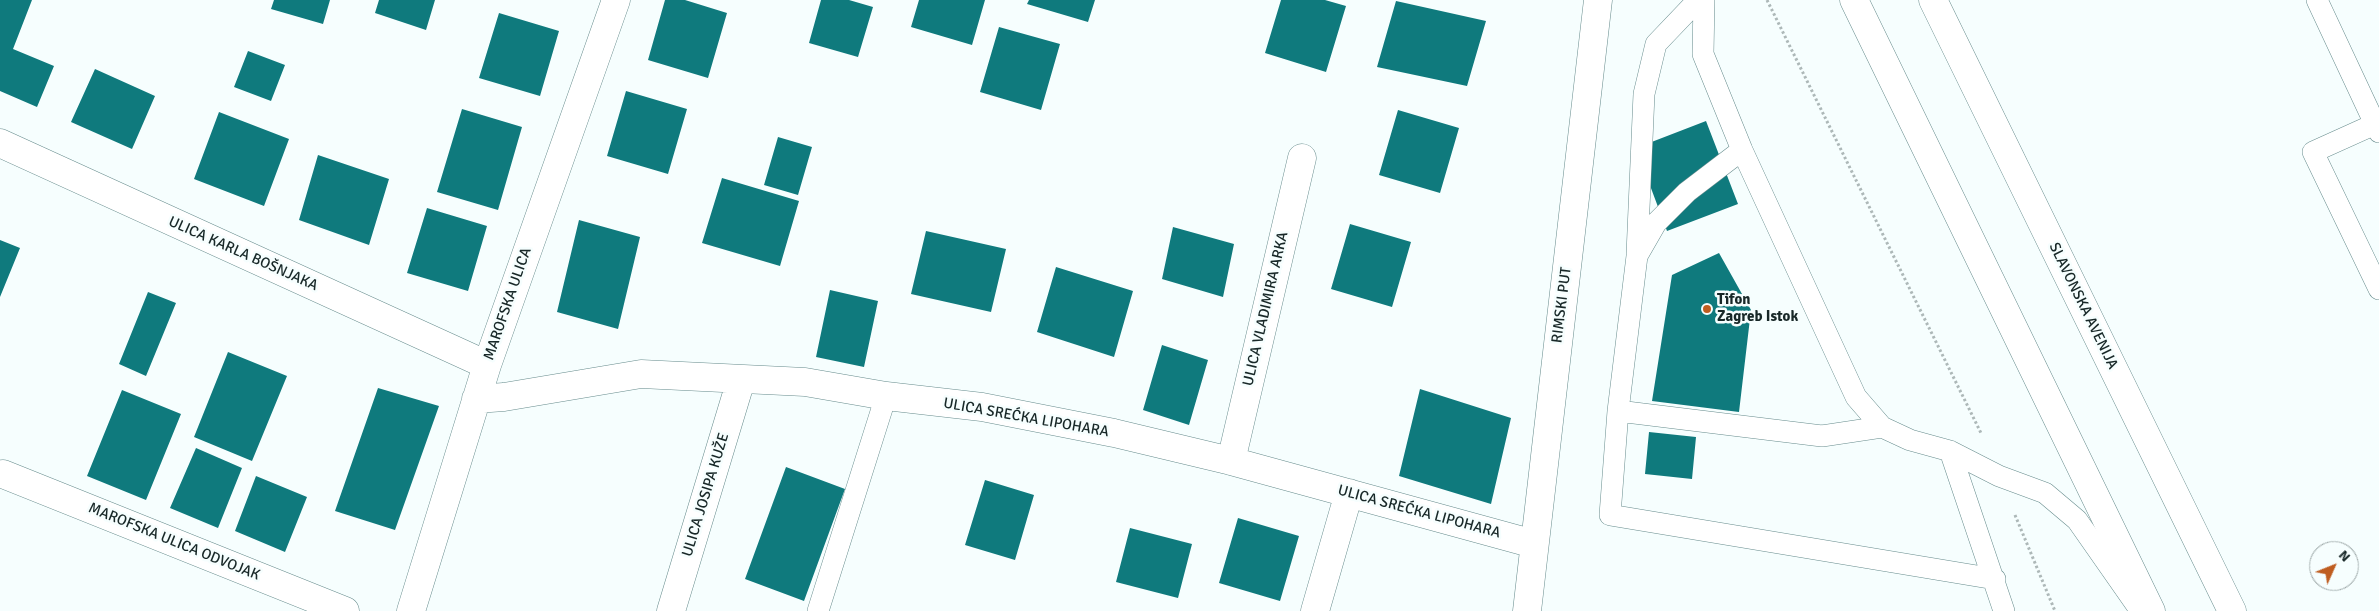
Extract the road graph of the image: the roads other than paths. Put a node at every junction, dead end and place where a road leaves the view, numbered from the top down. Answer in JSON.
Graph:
{"nodes":[{"id":1,"x":616,"y":0,"type":"edge"},
{"id":2,"x":1598,"y":0,"type":"edge"},
{"id":3,"x":1698,"y":0,"type":"edge"},
{"id":4,"x":1704,"y":0,"type":"edge"},
{"id":5,"x":1854,"y":0,"type":"edge"},
{"id":6,"x":1933,"y":0,"type":"edge"},
{"id":7,"x":2317,"y":0,"type":"edge"},
{"id":8,"x":2378,"y":126,"type":"edge"},
{"id":9,"x":0,"y":143,"type":"edge"},
{"id":10,"x":1742,"y":150,"type":"junction"},
{"id":11,"x":1302,"y":158,"type":"dead end"},
{"id":12,"x":1637,"y":256,"type":"junction"},
{"id":13,"x":2379,"y":289,"type":"edge"},
{"id":14,"x":487,"y":365,"type":"junction"},
{"id":15,"x":741,"y":380,"type":"junction"},
{"id":16,"x":886,"y":396,"type":"junction"},
{"id":17,"x":476,"y":399,"type":"junction"},
{"id":18,"x":1618,"y":411,"type":"junction"},
{"id":19,"x":1882,"y":427,"type":"junction"},
{"id":20,"x":1950,"y":450,"type":"junction"},
{"id":21,"x":1231,"y":461,"type":"junction"},
{"id":22,"x":3,"y":474,"type":"dead end"},
{"id":23,"x":1349,"y":493,"type":"junction"},
{"id":24,"x":1534,"y":544,"type":"junction"},
{"id":25,"x":1995,"y":579,"type":"junction"},
{"id":26,"x":345,"y":611,"type":"edge"},
{"id":27,"x":411,"y":611,"type":"edge"},
{"id":28,"x":671,"y":611,"type":"edge"},
{"id":29,"x":818,"y":611,"type":"edge"},
{"id":30,"x":1315,"y":611,"type":"edge"},
{"id":31,"x":1527,"y":611,"type":"edge"},
{"id":32,"x":2004,"y":611,"type":"edge"},
{"id":33,"x":2141,"y":611,"type":"edge"},
{"id":34,"x":2151,"y":611,"type":"edge"},
{"id":35,"x":2232,"y":611,"type":"edge"}],
"edges":[{"from":1,"to":14,"type":"street","name":"MAROFSKA ULICA"},
{"from":2,"to":24,"type":"street","name":"RIMSKI PUT"},
{"from":3,"to":12,"type":"lane"},
{"from":4,"to":10,"type":"lane"},
{"from":5,"to":34,"type":"street"},
{"from":6,"to":35,"type":"street","name":"SLAVONSKA AVENIJA"},
{"from":7,"to":8,"type":"lane"},
{"from":8,"to":13,"type":"lane"},
{"from":9,"to":14,"type":"street","name":"ULICA KARLA BOŠNJAKA"},
{"from":10,"to":12,"type":"lane"},
{"from":10,"to":19,"type":"lane"},
{"from":11,"to":21,"type":"street","name":"ULICA VLADIMIRA ARKA"},
{"from":12,"to":18,"type":"lane"},
{"from":14,"to":17,"type":"street","name":"MAROFSKA ULICA"},
{"from":15,"to":16,"type":"street","name":"ULICA SREĆKA LIPOHARA"},
{"from":15,"to":17,"type":"street","name":"ULICA SREĆKA LIPOHARA"},
{"from":15,"to":28,"type":"street","name":"ULICA JOSIPA KUŽE"},
{"from":16,"to":21,"type":"street","name":"ULICA SREĆKA LIPOHARA"},
{"from":16,"to":29,"type":"lane"},
{"from":17,"to":27,"type":"street","name":"MAROFSKA ULICA"},
{"from":18,"to":19,"type":"lane"},
{"from":18,"to":25,"type":"lane"},
{"from":19,"to":20,"type":"lane"},
{"from":20,"to":25,"type":"lane"},
{"from":20,"to":33,"type":"lane"},
{"from":21,"to":23,"type":"street","name":"ULICA SREĆKA LIPOHARA"},
{"from":22,"to":26,"type":"street","name":"MAROFSKA ULICA ODVOJAK"},
{"from":23,"to":24,"type":"street","name":"ULICA SREĆKA LIPOHARA"},
{"from":23,"to":30,"type":"street"},
{"from":24,"to":31,"type":"street","name":"RIMSKI PUT"},
{"from":25,"to":32,"type":"lane"}]}
